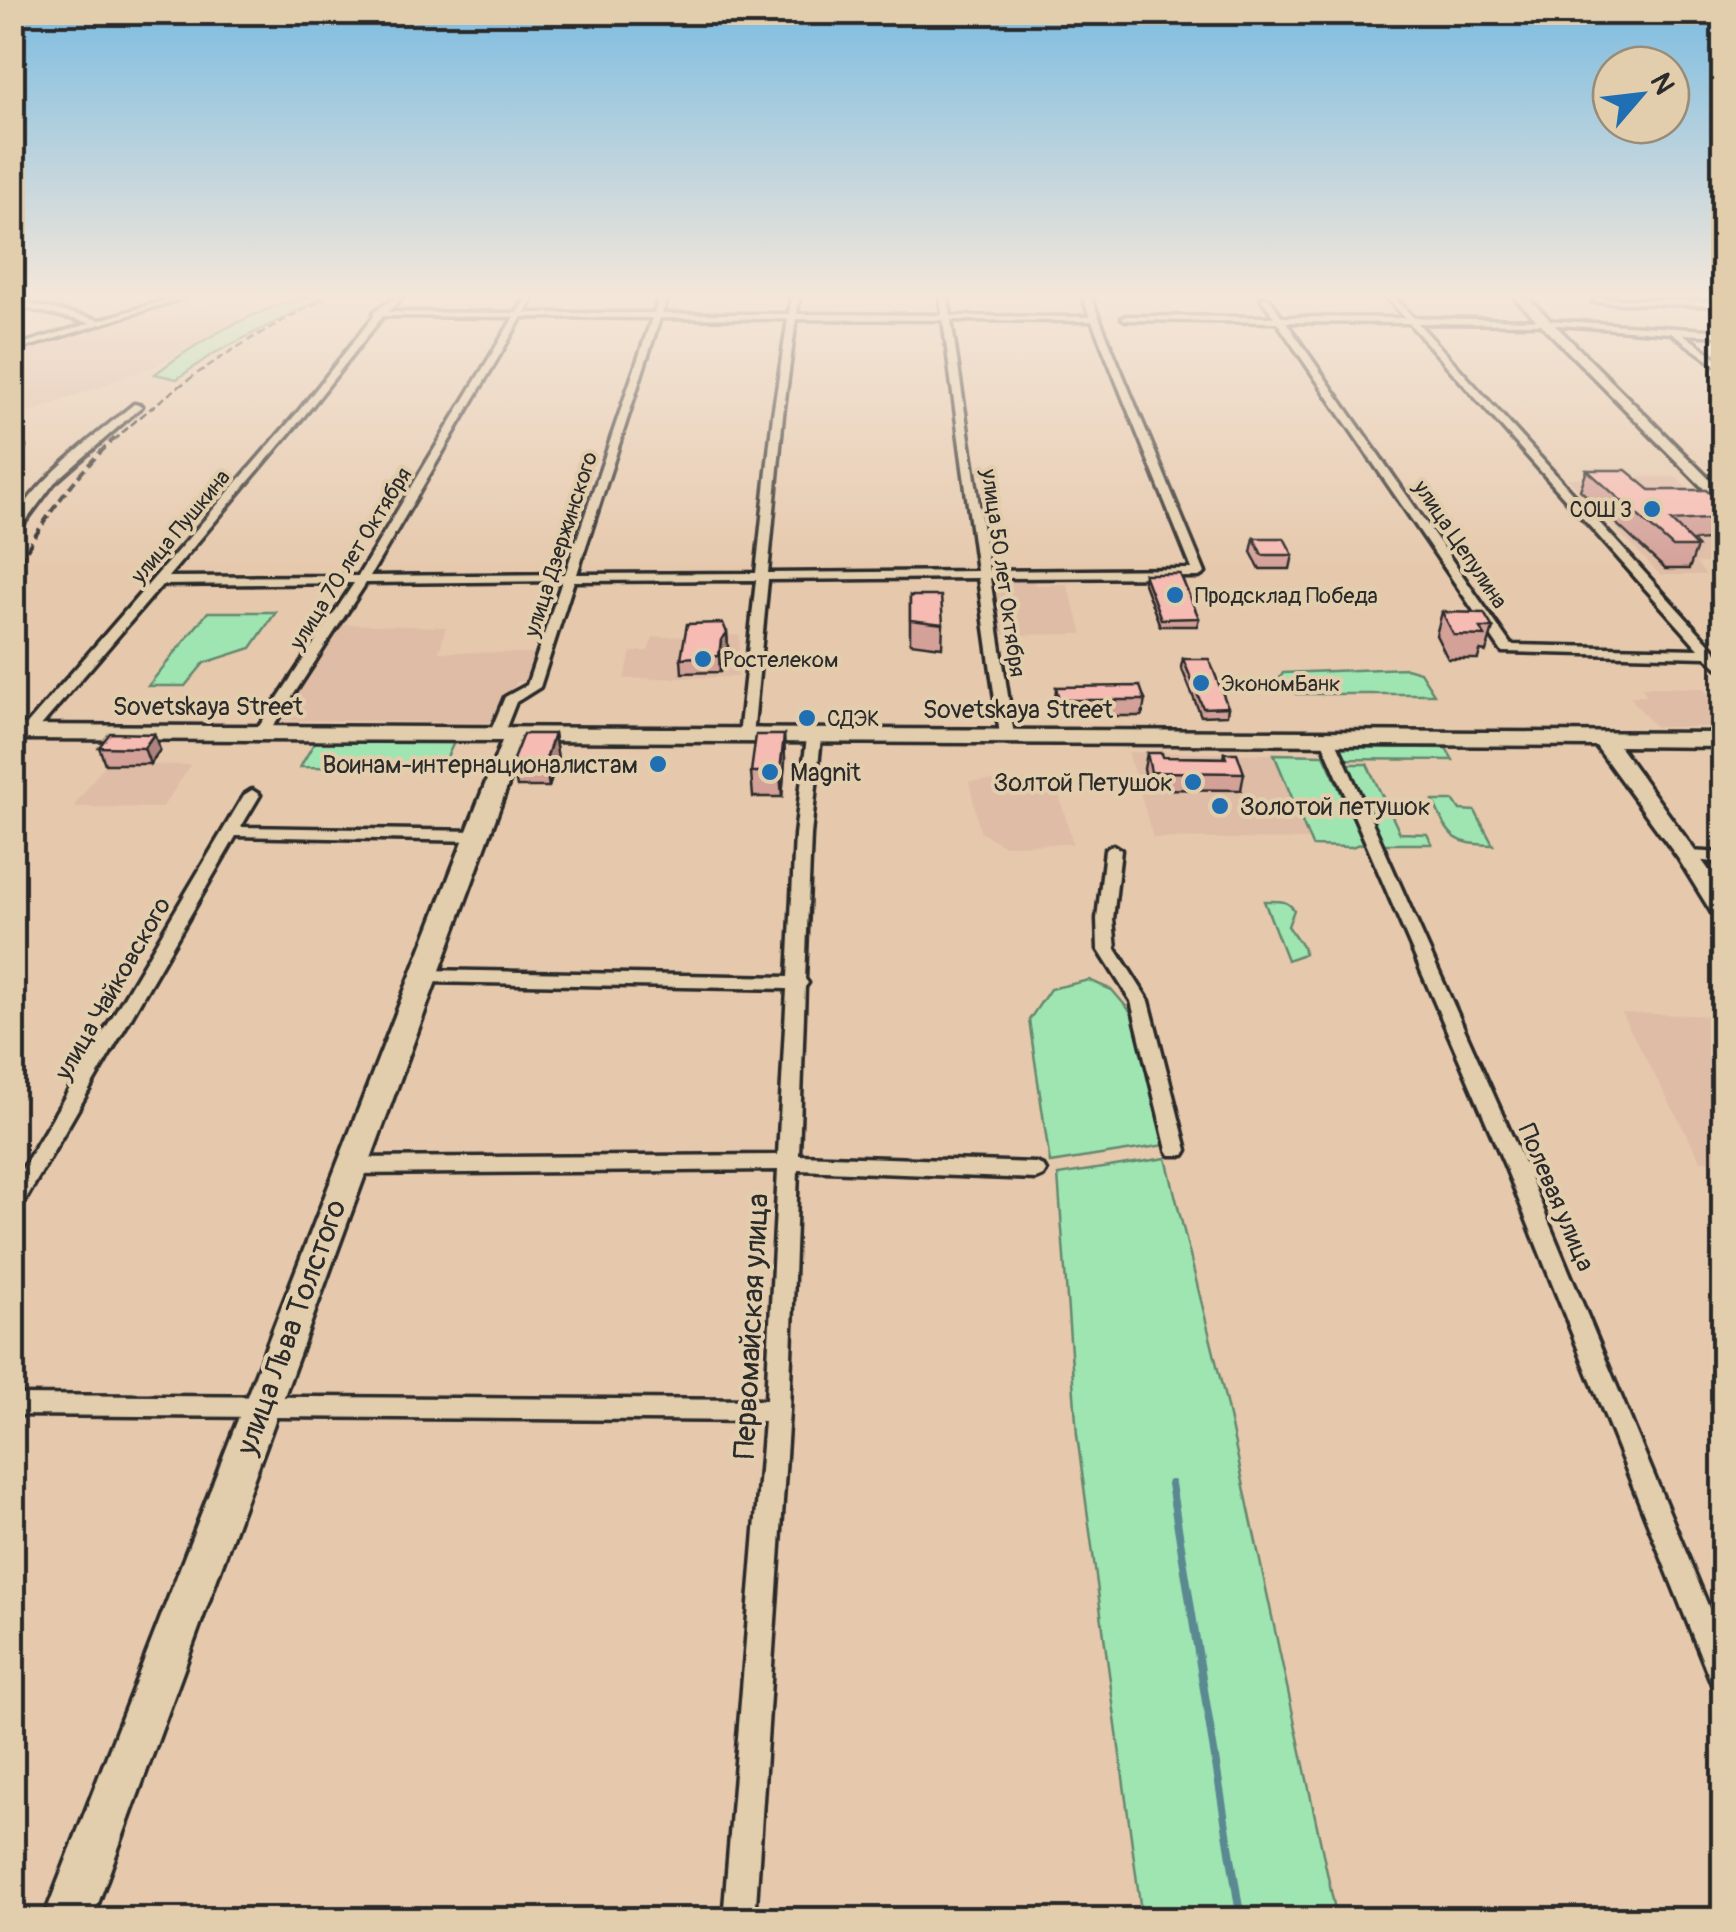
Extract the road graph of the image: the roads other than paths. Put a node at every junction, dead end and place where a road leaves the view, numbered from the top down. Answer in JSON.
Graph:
{"nodes":[{"id":1,"x":321,"y":388,"type":"edge"},
{"id":2,"x":476,"y":388,"type":"edge"},
{"id":3,"x":633,"y":388,"type":"edge"},
{"id":4,"x":783,"y":388,"type":"edge"},
{"id":5,"x":958,"y":388,"type":"edge"},
{"id":6,"x":1124,"y":388,"type":"edge"},
{"id":7,"x":1328,"y":388,"type":"edge"},
{"id":8,"x":1474,"y":388,"type":"edge"},
{"id":9,"x":1610,"y":388,"type":"edge"},
{"id":10,"x":137,"y":406,"type":"dead end"},
{"id":11,"x":1723,"y":504,"type":"edge"},
{"id":12,"x":12,"y":532,"type":"edge"},
{"id":13,"x":986,"y":577,"type":"junction"},
{"id":14,"x":760,"y":579,"type":"junction"},
{"id":15,"x":569,"y":580,"type":"junction"},
{"id":16,"x":160,"y":581,"type":"junction"},
{"id":17,"x":361,"y":581,"type":"junction"},
{"id":18,"x":1708,"y":652,"type":"junction"},
{"id":19,"x":1724,"y":668,"type":"edge"},
{"id":20,"x":18,"y":733,"type":"edge"},
{"id":21,"x":261,"y":734,"type":"junction"},
{"id":22,"x":506,"y":734,"type":"junction"},
{"id":23,"x":1007,"y":735,"type":"junction"},
{"id":24,"x":746,"y":736,"type":"junction"},
{"id":25,"x":814,"y":737,"type":"junction"},
{"id":26,"x":1330,"y":740,"type":"junction"},
{"id":27,"x":1603,"y":740,"type":"junction"},
{"id":28,"x":1724,"y":740,"type":"edge"},
{"id":29,"x":252,"y":794,"type":"dead end"},
{"id":30,"x":232,"y":832,"type":"junction"},
{"id":31,"x":478,"y":836,"type":"junction"},
{"id":32,"x":1113,"y":850,"type":"dead end"},
{"id":33,"x":1689,"y":856,"type":"junction"},
{"id":34,"x":1724,"y":858,"type":"edge"},
{"id":35,"x":1724,"y":912,"type":"edge"},
{"id":36,"x":424,"y":976,"type":"junction"},
{"id":37,"x":799,"y":982,"type":"junction"},
{"id":38,"x":1176,"y":1150,"type":"dead end"},
{"id":39,"x":791,"y":1162,"type":"junction"},
{"id":40,"x":352,"y":1166,"type":"junction"},
{"id":41,"x":1036,"y":1170,"type":"dead end"},
{"id":42,"x":12,"y":1205,"type":"edge"},
{"id":43,"x":12,"y":1405,"type":"edge"},
{"id":44,"x":262,"y":1407,"type":"junction"},
{"id":45,"x":777,"y":1411,"type":"junction"},
{"id":46,"x":1724,"y":1678,"type":"edge"},
{"id":47,"x":66,"y":1920,"type":"edge"},
{"id":48,"x":739,"y":1920,"type":"edge"}],
"edges":[{"from":1,"to":16,"type":"street","name":"улица Пушкина"},
{"from":2,"to":17,"type":"street","name":"улица 70 лет Октября"},
{"from":3,"to":15,"type":"street","name":"улица Дзержинского"},
{"from":4,"to":14,"type":"street"},
{"from":5,"to":13,"type":"street","name":"улица 50 лет Октября"},
{"from":6,"to":13,"type":"street"},
{"from":7,"to":18,"type":"street","name":"улица Цепулина"},
{"from":8,"to":18,"type":"street"},
{"from":9,"to":11,"type":"street"},
{"from":10,"to":12,"type":"street"},
{"from":13,"to":14,"type":"street"},
{"from":13,"to":23,"type":"street","name":"улица 50 лет Октября"},
{"from":14,"to":15,"type":"street"},
{"from":14,"to":24,"type":"street"},
{"from":15,"to":17,"type":"street"},
{"from":15,"to":22,"type":"street","name":"улица Дзержинского"},
{"from":16,"to":17,"type":"street"},
{"from":16,"to":20,"type":"street","name":"улица Пушкина"},
{"from":17,"to":21,"type":"street","name":"улица 70 лет Октября"},
{"from":18,"to":19,"type":"street"},
{"from":20,"to":21,"type":"street","name":"Sovetskaya Street"},
{"from":21,"to":22,"type":"street","name":"Sovetskaya Street"},
{"from":22,"to":24,"type":"street","name":"Sovetskaya Street"},
{"from":22,"to":31,"type":"street","name":"улица Льва Толстого"},
{"from":23,"to":25,"type":"street","name":"Sovetskaya Street"},
{"from":23,"to":26,"type":"street","name":"Sovetskaya Street"},
{"from":24,"to":25,"type":"street","name":"Sovetskaya Street"},
{"from":25,"to":37,"type":"street","name":"Первомайская улица"},
{"from":26,"to":27,"type":"street","name":"Sovetskaya Street"},
{"from":26,"to":46,"type":"street","name":"Полевая улица"},
{"from":27,"to":28,"type":"street","name":"Sovetskaya Street"},
{"from":27,"to":33,"type":"street"},
{"from":29,"to":30,"type":"street","name":"улица Чайковского"},
{"from":30,"to":31,"type":"street"},
{"from":30,"to":42,"type":"street","name":"улица Чайковского"},
{"from":31,"to":36,"type":"street","name":"улица Льва Толстого"},
{"from":32,"to":38,"type":"street"},
{"from":33,"to":34,"type":"street"},
{"from":33,"to":35,"type":"street"},
{"from":36,"to":37,"type":"street"},
{"from":36,"to":40,"type":"street","name":"улица Льва Толстого"},
{"from":37,"to":39,"type":"street","name":"Первомайская улица"},
{"from":39,"to":40,"type":"street"},
{"from":39,"to":41,"type":"street"},
{"from":39,"to":45,"type":"street","name":"Первомайская улица"},
{"from":40,"to":44,"type":"street","name":"улица Льва Толстого"},
{"from":43,"to":44,"type":"street"},
{"from":44,"to":45,"type":"street"},
{"from":44,"to":47,"type":"street","name":"улица Льва Толстого"},
{"from":45,"to":48,"type":"street","name":"Первомайская улица"}]}
